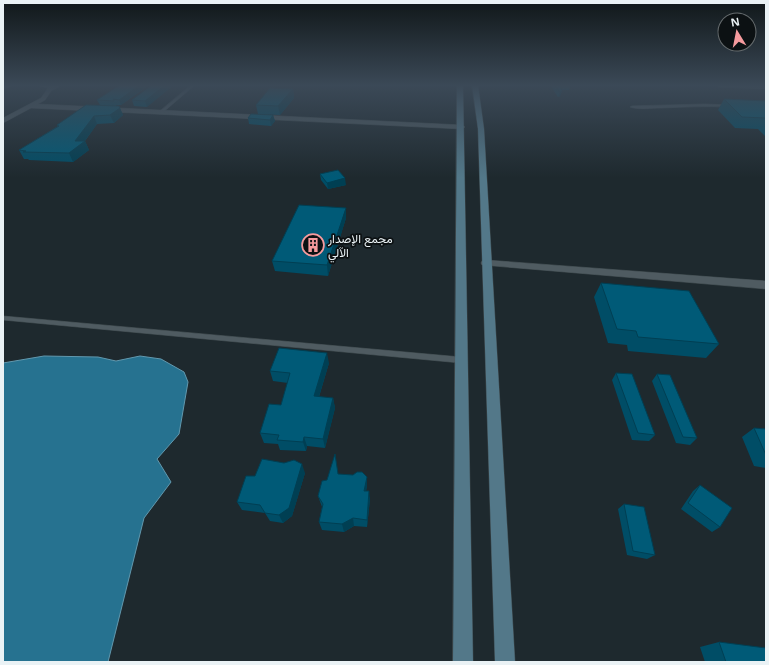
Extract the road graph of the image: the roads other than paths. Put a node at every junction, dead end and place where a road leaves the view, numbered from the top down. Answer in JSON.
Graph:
{"nodes":[{"id":1,"x":12,"y":116,"type":"edge"},
{"id":2,"x":238,"y":116,"type":"edge"},
{"id":3,"x":468,"y":116,"type":"edge"},
{"id":4,"x":472,"y":116,"type":"edge"},
{"id":5,"x":3,"y":121,"type":"edge"},
{"id":6,"x":471,"y":128,"type":"junction"},
{"id":7,"x":486,"y":263,"type":"junction"},
{"id":8,"x":766,"y":285,"type":"edge"},
{"id":9,"x":3,"y":318,"type":"edge"},
{"id":10,"x":461,"y":360,"type":"junction"},
{"id":11,"x":463,"y":662,"type":"edge"},
{"id":12,"x":505,"y":662,"type":"edge"}],
"edges":[{"from":1,"to":5,"type":"street"},
{"from":2,"to":6,"type":"street"},
{"from":3,"to":6,"type":"main road"},
{"from":4,"to":6,"type":"main road"},
{"from":6,"to":7,"type":"main road"},
{"from":6,"to":10,"type":"main road"},
{"from":7,"to":8,"type":"street"},
{"from":7,"to":12,"type":"main road"},
{"from":9,"to":10,"type":"lane"},
{"from":10,"to":11,"type":"main road"}]}
